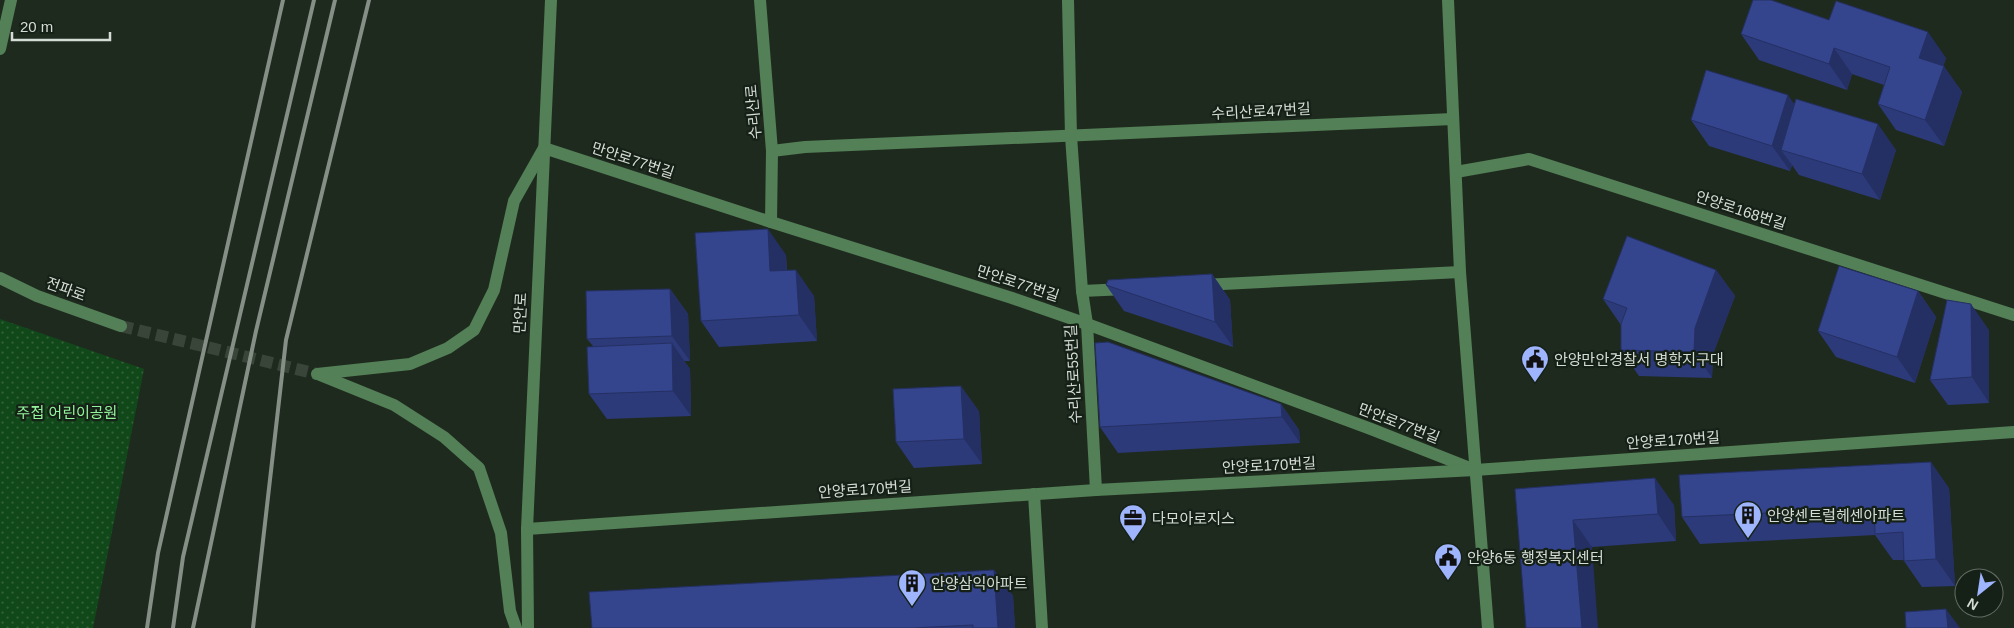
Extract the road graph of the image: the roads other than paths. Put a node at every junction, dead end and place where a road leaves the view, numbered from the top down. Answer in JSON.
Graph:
{"nodes":[{"id":1,"x":11,"y":0,"type":"edge"},
{"id":2,"x":551,"y":0,"type":"edge"},
{"id":3,"x":760,"y":0,"type":"edge"},
{"id":4,"x":1068,"y":0,"type":"edge"},
{"id":5,"x":1448,"y":0,"type":"edge"},
{"id":6,"x":0,"y":49,"type":"edge"},
{"id":7,"x":1453,"y":118,"type":"junction"},
{"id":8,"x":1071,"y":136,"type":"junction"},
{"id":9,"x":544,"y":148,"type":"junction"},
{"id":10,"x":772,"y":150,"type":"junction"},
{"id":11,"x":1456,"y":172,"type":"junction"},
{"id":12,"x":771,"y":222,"type":"junction"},
{"id":13,"x":1460,"y":272,"type":"junction"},
{"id":14,"x":0,"y":278,"type":"edge"},
{"id":15,"x":1191,"y":286,"type":"edge"},
{"id":16,"x":1142,"y":288,"type":"edge"},
{"id":17,"x":1082,"y":291,"type":"junction"},
{"id":18,"x":2014,"y":315,"type":"edge"},
{"id":19,"x":1087,"y":324,"type":"junction"},
{"id":20,"x":121,"y":326,"type":"tunnel mouth"},
{"id":21,"x":2014,"y":432,"type":"edge"},
{"id":22,"x":1474,"y":470,"type":"junction"},
{"id":23,"x":1096,"y":490,"type":"junction"},
{"id":24,"x":1034,"y":494,"type":"junction"},
{"id":25,"x":526,"y":529,"type":"junction"},
{"id":26,"x":516,"y":628,"type":"edge"},
{"id":27,"x":528,"y":628,"type":"edge"},
{"id":28,"x":1042,"y":628,"type":"edge"},
{"id":29,"x":1488,"y":628,"type":"edge"}],
"edges":[{"from":1,"to":6,"type":"street"},
{"from":2,"to":9,"type":"street","name":"만안로"},
{"from":3,"to":10,"type":"street","name":"수리산로"},
{"from":4,"to":8,"type":"street","name":"수리산로55번길"},
{"from":5,"to":7,"type":"street"},
{"from":7,"to":8,"type":"street","name":"수리산로47번길"},
{"from":7,"to":11,"type":"street"},
{"from":8,"to":10,"type":"street"},
{"from":8,"to":17,"type":"street","name":"수리산로55번길"},
{"from":9,"to":12,"type":"street","name":"만안로77번길"},
{"from":9,"to":25,"type":"street","name":"만안로"},
{"from":9,"to":26,"type":"street"},
{"from":10,"to":12,"type":"street","name":"수리산로"},
{"from":11,"to":13,"type":"street"},
{"from":11,"to":18,"type":"street","name":"안양로168번길"},
{"from":12,"to":19,"type":"street","name":"만안로77번길"},
{"from":13,"to":15,"type":"street"},
{"from":13,"to":22,"type":"street"},
{"from":14,"to":20,"type":"street","name":"전파로"},
{"from":16,"to":17,"type":"street"},
{"from":17,"to":19,"type":"street","name":"수리산로55번길"},
{"from":19,"to":22,"type":"street","name":"만안로77번길"},
{"from":19,"to":23,"type":"street","name":"수리산로55번길"},
{"from":21,"to":22,"type":"street","name":"안양로170번길"},
{"from":22,"to":23,"type":"street","name":"안양로170번길"},
{"from":22,"to":29,"type":"street"},
{"from":23,"to":24,"type":"street","name":"안양로170번길"},
{"from":24,"to":25,"type":"street","name":"안양로170번길"},
{"from":24,"to":28,"type":"street"},
{"from":25,"to":27,"type":"street","name":"만안로"}]}
